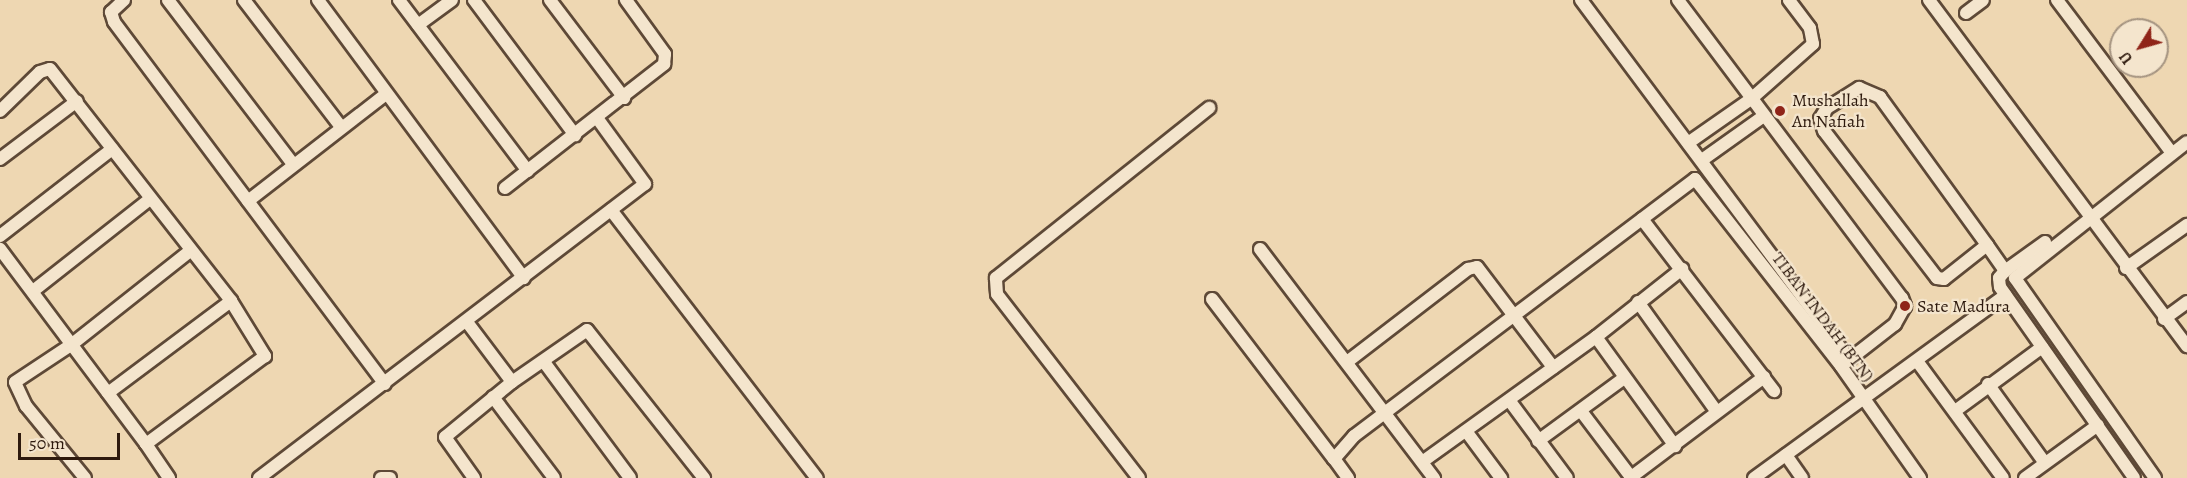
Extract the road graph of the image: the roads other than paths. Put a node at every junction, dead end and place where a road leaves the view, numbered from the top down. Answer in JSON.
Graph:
{"nodes":[{"id":1,"x":124,"y":0,"type":"edge"},
{"id":2,"x":168,"y":0,"type":"edge"},
{"id":3,"x":244,"y":0,"type":"edge"},
{"id":4,"x":318,"y":0,"type":"edge"},
{"id":5,"x":399,"y":0,"type":"edge"},
{"id":6,"x":452,"y":0,"type":"edge"},
{"id":7,"x":474,"y":0,"type":"edge"},
{"id":8,"x":550,"y":0,"type":"edge"},
{"id":9,"x":626,"y":0,"type":"edge"},
{"id":10,"x":1581,"y":0,"type":"edge"},
{"id":11,"x":1678,"y":0,"type":"edge"},
{"id":12,"x":1789,"y":0,"type":"edge"},
{"id":13,"x":1929,"y":0,"type":"edge"},
{"id":14,"x":1983,"y":0,"type":"edge"},
{"id":15,"x":2057,"y":0,"type":"edge"},
{"id":16,"x":1966,"y":13,"type":"dead end"},
{"id":17,"x":418,"y":25,"type":"junction"},
{"id":18,"x":386,"y":94,"type":"junction"},
{"id":19,"x":624,"y":98,"type":"junction"},
{"id":20,"x":1751,"y":99,"type":"junction"},
{"id":21,"x":77,"y":101,"type":"junction"},
{"id":22,"x":1209,"y":108,"type":"dead end"},
{"id":23,"x":0,"y":111,"type":"edge"},
{"id":24,"x":1764,"y":116,"type":"junction"},
{"id":25,"x":597,"y":118,"type":"junction"},
{"id":26,"x":1715,"y":124,"type":"junction"},
{"id":27,"x":341,"y":127,"type":"junction"},
{"id":28,"x":575,"y":135,"type":"junction"},
{"id":29,"x":1729,"y":140,"type":"junction"},
{"id":30,"x":2187,"y":142,"type":"edge"},
{"id":31,"x":1688,"y":143,"type":"junction"},
{"id":32,"x":112,"y":149,"type":"junction"},
{"id":33,"x":2172,"y":153,"type":"junction"},
{"id":34,"x":0,"y":159,"type":"edge"},
{"id":35,"x":1701,"y":160,"type":"junction"},
{"id":36,"x":293,"y":164,"type":"junction"},
{"id":37,"x":528,"y":171,"type":"junction"},
{"id":38,"x":505,"y":188,"type":"dead end"},
{"id":39,"x":150,"y":199,"type":"junction"},
{"id":40,"x":248,"y":201,"type":"junction"},
{"id":41,"x":611,"y":210,"type":"junction"},
{"id":42,"x":2086,"y":215,"type":"junction"},
{"id":43,"x":1642,"y":219,"type":"junction"},
{"id":44,"x":2187,"y":225,"type":"edge"},
{"id":45,"x":0,"y":236,"type":"edge"},
{"id":46,"x":1987,"y":245,"type":"junction"},
{"id":47,"x":0,"y":249,"type":"edge"},
{"id":48,"x":1260,"y":249,"type":"dead end"},
{"id":49,"x":190,"y":251,"type":"junction"},
{"id":50,"x":2126,"y":268,"type":"junction"},
{"id":51,"x":1682,"y":269,"type":"junction"},
{"id":52,"x":2005,"y":271,"type":"junction"},
{"id":53,"x":524,"y":278,"type":"junction"},
{"id":54,"x":33,"y":291,"type":"junction"},
{"id":55,"x":2006,"y":295,"type":"junction"},
{"id":56,"x":1212,"y":299,"type":"dead end"},
{"id":57,"x":231,"y":301,"type":"junction"},
{"id":58,"x":1638,"y":302,"type":"junction"},
{"id":59,"x":2187,"y":302,"type":"edge"},
{"id":60,"x":1515,"y":316,"type":"junction"},
{"id":61,"x":2164,"y":319,"type":"junction"},
{"id":62,"x":467,"y":322,"type":"junction"},
{"id":63,"x":1596,"y":337,"type":"junction"},
{"id":64,"x":71,"y":345,"type":"junction"},
{"id":65,"x":2187,"y":346,"type":"edge"},
{"id":66,"x":2042,"y":347,"type":"junction"},
{"id":67,"x":1917,"y":361,"type":"junction"},
{"id":68,"x":544,"y":362,"type":"junction"},
{"id":69,"x":1347,"y":362,"type":"junction"},
{"id":70,"x":1845,"y":363,"type":"junction"},
{"id":71,"x":1553,"y":367,"type":"junction"},
{"id":72,"x":1764,"y":377,"type":"junction"},
{"id":73,"x":1624,"y":378,"type":"junction"},
{"id":74,"x":512,"y":382,"type":"junction"},
{"id":75,"x":385,"y":384,"type":"junction"},
{"id":76,"x":1988,"y":384,"type":"junction"},
{"id":77,"x":1774,"y":391,"type":"dead end"},
{"id":78,"x":108,"y":393,"type":"junction"},
{"id":79,"x":493,"y":397,"type":"junction"},
{"id":80,"x":1509,"y":399,"type":"junction"},
{"id":81,"x":1863,"y":400,"type":"junction"},
{"id":82,"x":1581,"y":411,"type":"junction"},
{"id":83,"x":1954,"y":411,"type":"junction"},
{"id":84,"x":1716,"y":412,"type":"junction"},
{"id":85,"x":1387,"y":413,"type":"junction"},
{"id":86,"x":2098,"y":425,"type":"junction"},
{"id":87,"x":1466,"y":431,"type":"junction"},
{"id":88,"x":1538,"y":441,"type":"junction"},
{"id":89,"x":146,"y":444,"type":"junction"},
{"id":90,"x":1675,"y":446,"type":"junction"},
{"id":91,"x":1786,"y":456,"type":"junction"},
{"id":92,"x":1334,"y":459,"type":"junction"},
{"id":93,"x":1422,"y":462,"type":"junction"},
{"id":94,"x":2045,"y":463,"type":"junction"},
{"id":95,"x":276,"y":474,"type":"edge"},
{"id":96,"x":85,"y":478,"type":"edge"},
{"id":97,"x":169,"y":478,"type":"edge"},
{"id":98,"x":259,"y":478,"type":"edge"},
{"id":99,"x":381,"y":478,"type":"edge"},
{"id":100,"x":390,"y":478,"type":"edge"},
{"id":101,"x":474,"y":478,"type":"edge"},
{"id":102,"x":554,"y":478,"type":"edge"},
{"id":103,"x":630,"y":478,"type":"edge"},
{"id":104,"x":704,"y":478,"type":"edge"},
{"id":105,"x":817,"y":478,"type":"edge"},
{"id":106,"x":1139,"y":478,"type":"edge"},
{"id":107,"x":1348,"y":478,"type":"edge"},
{"id":108,"x":1434,"y":478,"type":"edge"},
{"id":109,"x":1501,"y":478,"type":"edge"},
{"id":110,"x":1568,"y":478,"type":"edge"},
{"id":111,"x":1631,"y":478,"type":"edge"},
{"id":112,"x":1754,"y":478,"type":"edge"},
{"id":113,"x":1802,"y":478,"type":"edge"},
{"id":114,"x":1920,"y":478,"type":"edge"},
{"id":115,"x":2003,"y":478,"type":"edge"},
{"id":116,"x":2025,"y":478,"type":"edge"},
{"id":117,"x":2134,"y":478,"type":"edge"},
{"id":118,"x":2155,"y":478,"type":"edge"}],
"edges":[{"from":1,"to":40,"type":"street"},
{"from":2,"to":36,"type":"street"},
{"from":3,"to":27,"type":"street"},
{"from":4,"to":18,"type":"street"},
{"from":5,"to":17,"type":"street"},
{"from":6,"to":17,"type":"street"},
{"from":7,"to":28,"type":"street"},
{"from":8,"to":19,"type":"street"},
{"from":9,"to":19,"type":"street"},
{"from":10,"to":31,"type":"street"},
{"from":11,"to":20,"type":"street"},
{"from":12,"to":20,"type":"street"},
{"from":13,"to":42,"type":"street"},
{"from":14,"to":16,"type":"street"},
{"from":15,"to":33,"type":"street"},
{"from":17,"to":37,"type":"street"},
{"from":18,"to":27,"type":"street"},
{"from":18,"to":53,"type":"street"},
{"from":19,"to":25,"type":"street"},
{"from":20,"to":24,"type":"street"},
{"from":20,"to":26,"type":"street"},
{"from":21,"to":23,"type":"street"},
{"from":21,"to":32,"type":"street"},
{"from":21,"to":34,"type":"street"},
{"from":22,"to":106,"type":"street"},
{"from":24,"to":29,"type":"street"},
{"from":24,"to":70,"type":"street"},
{"from":25,"to":28,"type":"street"},
{"from":25,"to":41,"type":"street"},
{"from":26,"to":29,"type":"street"},
{"from":26,"to":31,"type":"street"},
{"from":27,"to":36,"type":"street"},
{"from":28,"to":37,"type":"street"},
{"from":29,"to":35,"type":"street"},
{"from":30,"to":33,"type":"street"},
{"from":31,"to":35,"type":"street"},
{"from":32,"to":39,"type":"street"},
{"from":32,"to":45,"type":"street"},
{"from":33,"to":42,"type":"street"},
{"from":35,"to":70,"type":"street"},
{"from":36,"to":40,"type":"street"},
{"from":37,"to":38,"type":"street"},
{"from":39,"to":49,"type":"street"},
{"from":39,"to":54,"type":"street"},
{"from":40,"to":75,"type":"street"},
{"from":41,"to":53,"type":"street"},
{"from":41,"to":105,"type":"street"},
{"from":42,"to":50,"type":"street"},
{"from":42,"to":52,"type":"street"},
{"from":42,"to":118,"type":"street"},
{"from":43,"to":51,"type":"street"},
{"from":43,"to":60,"type":"street"},
{"from":43,"to":70,"type":"street","name":"TIBAN INDAH (BTN)"},
{"from":44,"to":50,"type":"street"},
{"from":46,"to":46,"type":"street"},
{"from":46,"to":52,"type":"street"},
{"from":47,"to":54,"type":"street"},
{"from":48,"to":69,"type":"street"},
{"from":49,"to":57,"type":"street"},
{"from":49,"to":64,"type":"street"},
{"from":50,"to":61,"type":"street"},
{"from":51,"to":58,"type":"street"},
{"from":51,"to":72,"type":"street"},
{"from":52,"to":55,"type":"street"},
{"from":53,"to":62,"type":"street"},
{"from":54,"to":64,"type":"street"},
{"from":55,"to":66,"type":"street"},
{"from":55,"to":67,"type":"street"},
{"from":56,"to":92,"type":"street"},
{"from":57,"to":78,"type":"street"},
{"from":57,"to":89,"type":"street"},
{"from":58,"to":63,"type":"street"},
{"from":58,"to":84,"type":"street"},
{"from":59,"to":61,"type":"street"},
{"from":60,"to":69,"type":"street"},
{"from":60,"to":71,"type":"street"},
{"from":60,"to":85,"type":"street"},
{"from":61,"to":65,"type":"street"},
{"from":62,"to":74,"type":"street"},
{"from":62,"to":75,"type":"street"},
{"from":63,"to":71,"type":"street"},
{"from":63,"to":73,"type":"street"},
{"from":64,"to":78,"type":"street"},
{"from":64,"to":96,"type":"street"},
{"from":66,"to":76,"type":"street"},
{"from":66,"to":86,"type":"street"},
{"from":67,"to":81,"type":"street"},
{"from":67,"to":83,"type":"street"},
{"from":68,"to":74,"type":"street"},
{"from":68,"to":103,"type":"street"},
{"from":68,"to":104,"type":"street"},
{"from":69,"to":85,"type":"street"},
{"from":70,"to":81,"type":"street","name":"TIBAN INDAH (BTN)"},
{"from":71,"to":80,"type":"street"},
{"from":72,"to":77,"type":"street"},
{"from":72,"to":84,"type":"street"},
{"from":73,"to":82,"type":"street"},
{"from":73,"to":90,"type":"street"},
{"from":74,"to":79,"type":"street"},
{"from":75,"to":95,"type":"street"},
{"from":76,"to":83,"type":"street"},
{"from":76,"to":94,"type":"street"},
{"from":78,"to":89,"type":"street"},
{"from":79,"to":101,"type":"street"},
{"from":79,"to":102,"type":"street"},
{"from":80,"to":87,"type":"street"},
{"from":80,"to":88,"type":"street"},
{"from":81,"to":91,"type":"street"},
{"from":81,"to":114,"type":"street","name":"TIBAN INDAH (BTN)"},
{"from":82,"to":88,"type":"street"},
{"from":82,"to":111,"type":"street"},
{"from":83,"to":115,"type":"street"},
{"from":84,"to":90,"type":"street"},
{"from":85,"to":92,"type":"street"},
{"from":85,"to":93,"type":"street"},
{"from":86,"to":94,"type":"street"},
{"from":86,"to":117,"type":"street"},
{"from":87,"to":93,"type":"street"},
{"from":87,"to":109,"type":"street"},
{"from":88,"to":110,"type":"street"},
{"from":89,"to":97,"type":"street"},
{"from":90,"to":111,"type":"street"},
{"from":91,"to":112,"type":"street"},
{"from":91,"to":113,"type":"street"},
{"from":92,"to":107,"type":"street"},
{"from":93,"to":108,"type":"street"},
{"from":94,"to":116,"type":"street"},
{"from":95,"to":98,"type":"street"},
{"from":99,"to":100,"type":"street"}]}
